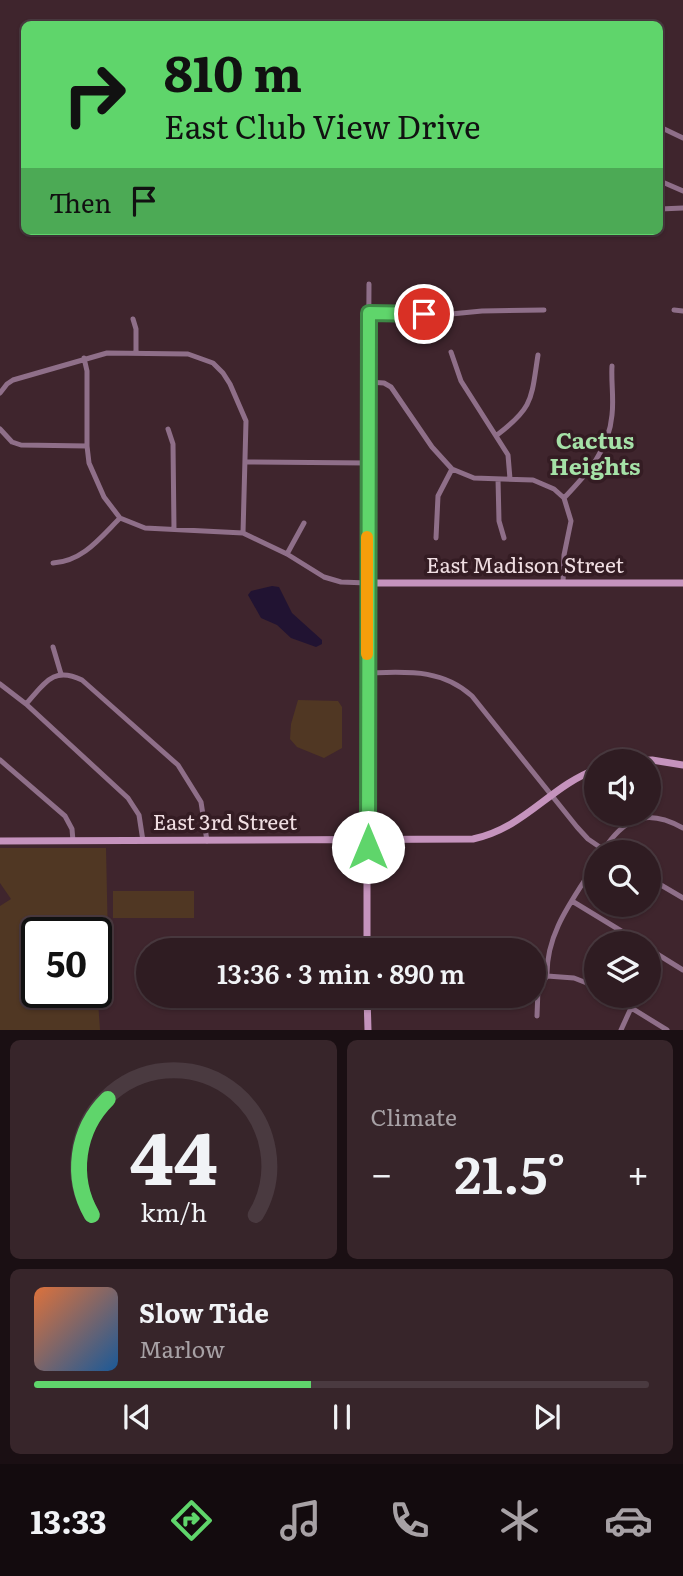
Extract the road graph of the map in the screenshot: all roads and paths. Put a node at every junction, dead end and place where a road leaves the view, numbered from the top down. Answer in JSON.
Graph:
{"nodes":[{"id":1,"x":663,"y":128,"type":"edge"},
{"id":2,"x":683,"y":138,"type":"edge"},
{"id":3,"x":663,"y":182,"type":"edge"},
{"id":4,"x":683,"y":191,"type":"edge"},
{"id":5,"x":683,"y":208,"type":"edge"},
{"id":6,"x":663,"y":209,"type":"edge"},
{"id":7,"x":369,"y":284,"type":"dead end"},
{"id":8,"x":544,"y":310,"type":"dead end"},
{"id":9,"x":674,"y":310,"type":"dead end"},
{"id":10,"x":683,"y":311,"type":"edge"},
{"id":11,"x":369,"y":313,"type":"junction"},
{"id":12,"x":133,"y":319,"type":"dead end"},
{"id":13,"x":451,"y":352,"type":"dead end"},
{"id":14,"x":136,"y":353,"type":"junction"},
{"id":15,"x":538,"y":355,"type":"dead end"},
{"id":16,"x":84,"y":358,"type":"junction"},
{"id":17,"x":611,"y":366,"type":"dead end"},
{"id":18,"x":368,"y":382,"type":"junction"},
{"id":19,"x":0,"y":393,"type":"edge"},
{"id":20,"x":0,"y":429,"type":"edge"},
{"id":21,"x":168,"y":429,"type":"dead end"},
{"id":22,"x":497,"y":435,"type":"junction"},
{"id":23,"x":87,"y":446,"type":"junction"},
{"id":24,"x":247,"y":462,"type":"junction"},
{"id":25,"x":367,"y":463,"type":"junction"},
{"id":26,"x":452,"y":469,"type":"junction"},
{"id":27,"x":498,"y":479,"type":"junction"},
{"id":28,"x":510,"y":479,"type":"junction"},
{"id":29,"x":564,"y":498,"type":"junction"},
{"id":30,"x":120,"y":518,"type":"junction"},
{"id":31,"x":304,"y":523,"type":"dead end"},
{"id":32,"x":174,"y":530,"type":"junction"},
{"id":33,"x":243,"y":533,"type":"junction"},
{"id":34,"x":436,"y":538,"type":"dead end"},
{"id":35,"x":504,"y":538,"type":"dead end"},
{"id":36,"x":287,"y":554,"type":"junction"},
{"id":37,"x":53,"y":563,"type":"dead end"},
{"id":38,"x":367,"y":583,"type":"junction"},
{"id":39,"x":563,"y":583,"type":"junction"},
{"id":40,"x":683,"y":583,"type":"edge"},
{"id":41,"x":53,"y":647,"type":"dead end"},
{"id":42,"x":367,"y":673,"type":"junction"},
{"id":43,"x":61,"y":674,"type":"junction"},
{"id":44,"x":0,"y":684,"type":"edge"},
{"id":45,"x":26,"y":704,"type":"junction"},
{"id":46,"x":0,"y":760,"type":"edge"},
{"id":47,"x":661,"y":761,"type":"edge"},
{"id":48,"x":683,"y":765,"type":"edge"},
{"id":49,"x":584,"y":775,"type":"edge"},
{"id":50,"x":553,"y":795,"type":"junction"},
{"id":51,"x":683,"y":828,"type":"edge"},
{"id":52,"x":589,"y":840,"type":"edge"},
{"id":53,"x":612,"y":840,"type":"edge"},
{"id":54,"x":0,"y":841,"type":"edge"},
{"id":55,"x":73,"y":841,"type":"junction"},
{"id":56,"x":143,"y":841,"type":"junction"},
{"id":57,"x":207,"y":841,"type":"junction"},
{"id":58,"x":368,"y":842,"type":"junction"},
{"id":59,"x":584,"y":882,"type":"edge"},
{"id":60,"x":661,"y":885,"type":"edge"},
{"id":61,"x":683,"y":898,"type":"edge"},
{"id":62,"x":572,"y":901,"type":"junction"},
{"id":63,"x":621,"y":931,"type":"edge"},
{"id":64,"x":367,"y":938,"type":"edge"},
{"id":65,"x":661,"y":956,"type":"edge"},
{"id":66,"x":683,"y":970,"type":"edge"},
{"id":67,"x":547,"y":976,"type":"junction"},
{"id":68,"x":584,"y":982,"type":"edge"},
{"id":69,"x":367,"y":1008,"type":"edge"},
{"id":70,"x":631,"y":1008,"type":"edge"},
{"id":71,"x":633,"y":1008,"type":"edge"},
{"id":72,"x":537,"y":1016,"type":"dead end"},
{"id":73,"x":368,"y":1030,"type":"edge"},
{"id":74,"x":621,"y":1030,"type":"edge"},
{"id":75,"x":667,"y":1030,"type":"edge"}],
"edges":[{"from":1,"to":2,"type":"street"},
{"from":3,"to":4,"type":"street"},
{"from":5,"to":6,"type":"street"},
{"from":7,"to":11,"type":"street"},
{"from":8,"to":11,"type":"street"},
{"from":9,"to":10,"type":"street"},
{"from":11,"to":18,"type":"street"},
{"from":12,"to":14,"type":"street"},
{"from":13,"to":22,"type":"street"},
{"from":14,"to":16,"type":"street"},
{"from":14,"to":24,"type":"street"},
{"from":15,"to":22,"type":"street"},
{"from":16,"to":19,"type":"street"},
{"from":16,"to":23,"type":"street"},
{"from":17,"to":29,"type":"street"},
{"from":18,"to":25,"type":"street"},
{"from":18,"to":26,"type":"street"},
{"from":20,"to":23,"type":"street"},
{"from":21,"to":32,"type":"street"},
{"from":22,"to":28,"type":"street"},
{"from":23,"to":30,"type":"street"},
{"from":24,"to":25,"type":"street"},
{"from":24,"to":33,"type":"street"},
{"from":25,"to":38,"type":"street"},
{"from":26,"to":27,"type":"street"},
{"from":26,"to":34,"type":"street"},
{"from":27,"to":28,"type":"street"},
{"from":27,"to":35,"type":"street"},
{"from":28,"to":29,"type":"street"},
{"from":29,"to":39,"type":"street"},
{"from":30,"to":32,"type":"street"},
{"from":30,"to":37,"type":"street"},
{"from":31,"to":36,"type":"street"},
{"from":32,"to":33,"type":"street"},
{"from":33,"to":36,"type":"street"},
{"from":36,"to":38,"type":"street"},
{"from":38,"to":39,"type":"main road","name":"East Madison Street"},
{"from":38,"to":42,"type":"main road"},
{"from":39,"to":40,"type":"main road","name":"East Madison Street"},
{"from":41,"to":43,"type":"street"},
{"from":42,"to":50,"type":"street"},
{"from":42,"to":58,"type":"main road"},
{"from":43,"to":45,"type":"street"},
{"from":43,"to":57,"type":"street"},
{"from":44,"to":45,"type":"street"},
{"from":45,"to":56,"type":"street"},
{"from":46,"to":55,"type":"street"},
{"from":47,"to":48,"type":"main road"},
{"from":49,"to":50,"type":"main road","name":"East 3rd Street"},
{"from":50,"to":52,"type":"street"},
{"from":50,"to":58,"type":"main road","name":"East 3rd Street"},
{"from":51,"to":53,"type":"street"},
{"from":54,"to":55,"type":"main road","name":"East 3rd Street"},
{"from":55,"to":56,"type":"main road","name":"East 3rd Street"},
{"from":56,"to":57,"type":"main road","name":"East 3rd Street"},
{"from":57,"to":58,"type":"main road","name":"East 3rd Street"},
{"from":58,"to":64,"type":"main road"},
{"from":59,"to":62,"type":"street"},
{"from":60,"to":61,"type":"street"},
{"from":62,"to":63,"type":"street"},
{"from":62,"to":67,"type":"street"},
{"from":65,"to":66,"type":"street"},
{"from":67,"to":68,"type":"street"},
{"from":67,"to":72,"type":"street"},
{"from":69,"to":73,"type":"main road"},
{"from":70,"to":74,"type":"street"},
{"from":71,"to":75,"type":"street"}]}
